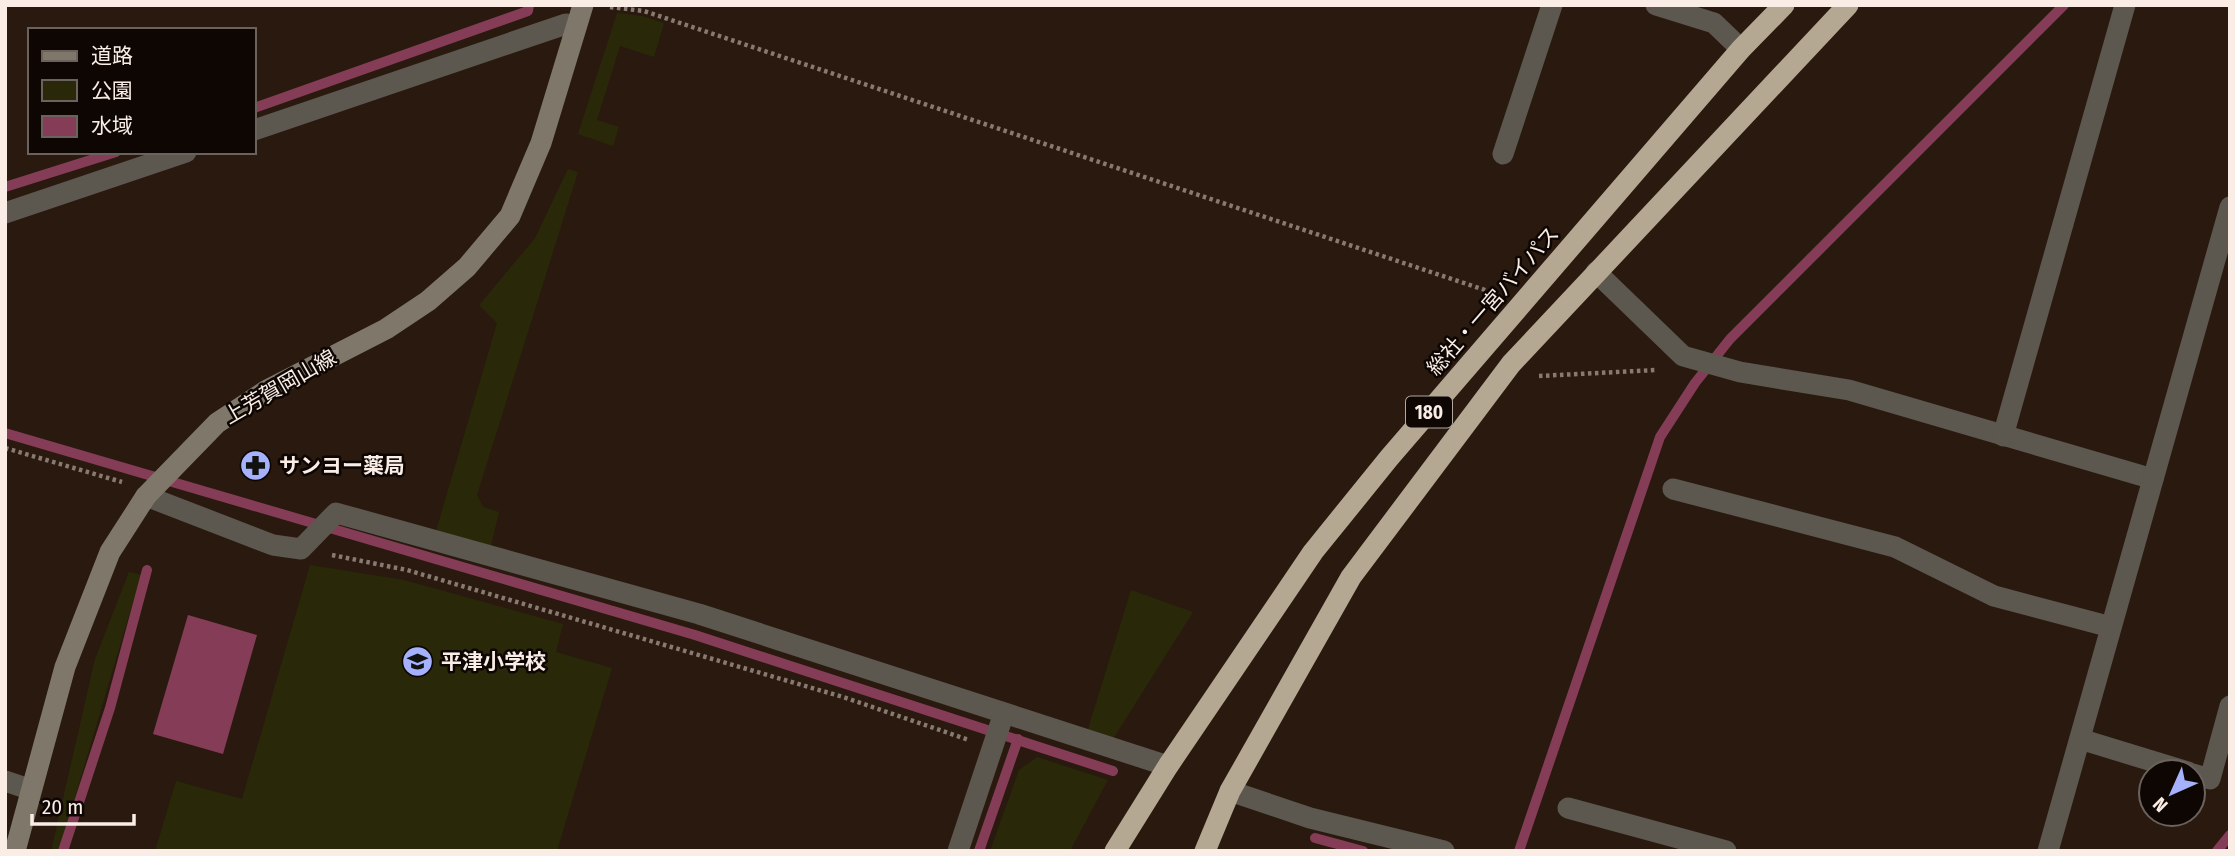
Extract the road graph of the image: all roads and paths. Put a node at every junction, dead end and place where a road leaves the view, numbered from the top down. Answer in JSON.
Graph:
{"nodes":[{"id":1,"x":583,"y":5,"type":"edge"},
{"id":2,"x":1552,"y":5,"type":"edge"},
{"id":3,"x":1656,"y":5,"type":"edge"},
{"id":4,"x":1784,"y":5,"type":"edge"},
{"id":5,"x":1848,"y":5,"type":"edge"},
{"id":6,"x":2125,"y":5,"type":"edge"},
{"id":7,"x":609,"y":7,"type":"edge"},
{"id":8,"x":575,"y":29,"type":"junction"},
{"id":9,"x":1741,"y":50,"type":"junction"},
{"id":10,"x":256,"y":129,"type":"edge"},
{"id":11,"x":180,"y":154,"type":"edge"},
{"id":12,"x":1503,"y":154,"type":"dead end"},
{"id":13,"x":2230,"y":208,"type":"edge"},
{"id":14,"x":5,"y":213,"type":"edge"},
{"id":15,"x":1596,"y":272,"type":"junction"},
{"id":16,"x":1494,"y":293,"type":"dead end"},
{"id":17,"x":1658,"y":370,"type":"dead end"},
{"id":18,"x":1525,"y":377,"type":"dead end"},
{"id":19,"x":2003,"y":436,"type":"junction"},
{"id":20,"x":5,"y":448,"type":"edge"},
{"id":21,"x":2153,"y":479,"type":"junction"},
{"id":22,"x":1674,"y":489,"type":"dead end"},
{"id":23,"x":149,"y":493,"type":"junction"},
{"id":24,"x":305,"y":544,"type":"junction"},
{"id":25,"x":2111,"y":627,"type":"junction"},
{"id":26,"x":2230,"y":706,"type":"edge"},
{"id":27,"x":999,"y":732,"type":"junction"},
{"id":28,"x":2080,"y":739,"type":"junction"},
{"id":29,"x":2142,"y":758,"type":"edge"},
{"id":30,"x":1168,"y":766,"type":"junction"},
{"id":31,"x":2207,"y":778,"type":"edge"},
{"id":32,"x":5,"y":781,"type":"edge"},
{"id":33,"x":29,"y":789,"type":"junction"},
{"id":34,"x":1230,"y":791,"type":"junction"},
{"id":35,"x":1568,"y":808,"type":"dead end"},
{"id":36,"x":15,"y":851,"type":"edge"},
{"id":37,"x":958,"y":851,"type":"edge"},
{"id":38,"x":1115,"y":851,"type":"edge"},
{"id":39,"x":1205,"y":851,"type":"edge"},
{"id":40,"x":1444,"y":851,"type":"edge"},
{"id":41,"x":1726,"y":851,"type":"edge"},
{"id":42,"x":2048,"y":851,"type":"edge"}],
"edges":[{"from":1,"to":8,"type":"main road","name":"上芳賀岡山線"},
{"from":2,"to":12,"type":"street"},
{"from":3,"to":9,"type":"street"},
{"from":4,"to":9,"type":"highway","name":"総社・一宮バイパス","number":"180"},
{"from":5,"to":15,"type":"highway","number":"180"},
{"from":6,"to":19,"type":"street"},
{"from":7,"to":16,"type":"path"},
{"from":8,"to":10,"type":"street"},
{"from":8,"to":23,"type":"main road","name":"上芳賀岡山線"},
{"from":9,"to":30,"type":"highway","name":"総社・一宮バイパス","number":"180"},
{"from":11,"to":14,"type":"street"},
{"from":13,"to":21,"type":"street"},
{"from":15,"to":19,"type":"street"},
{"from":15,"to":34,"type":"highway","number":"180"},
{"from":17,"to":18,"type":"path"},
{"from":19,"to":21,"type":"street"},
{"from":20,"to":23,"type":"path"},
{"from":21,"to":25,"type":"street"},
{"from":22,"to":25,"type":"street"},
{"from":23,"to":24,"type":"street"},
{"from":23,"to":33,"type":"main road","name":"上芳賀岡山線"},
{"from":24,"to":27,"type":"path"},
{"from":24,"to":27,"type":"street"},
{"from":25,"to":28,"type":"street"},
{"from":26,"to":31,"type":"street"},
{"from":27,"to":30,"type":"street"},
{"from":27,"to":37,"type":"street"},
{"from":28,"to":29,"type":"street"},
{"from":28,"to":42,"type":"street"},
{"from":30,"to":38,"type":"highway","name":"総社・一宮バイパス","number":"180"},
{"from":32,"to":33,"type":"street"},
{"from":33,"to":36,"type":"main road","name":"上芳賀岡山線"},
{"from":34,"to":39,"type":"highway","number":"180"},
{"from":34,"to":40,"type":"street"},
{"from":35,"to":41,"type":"street"}]}
